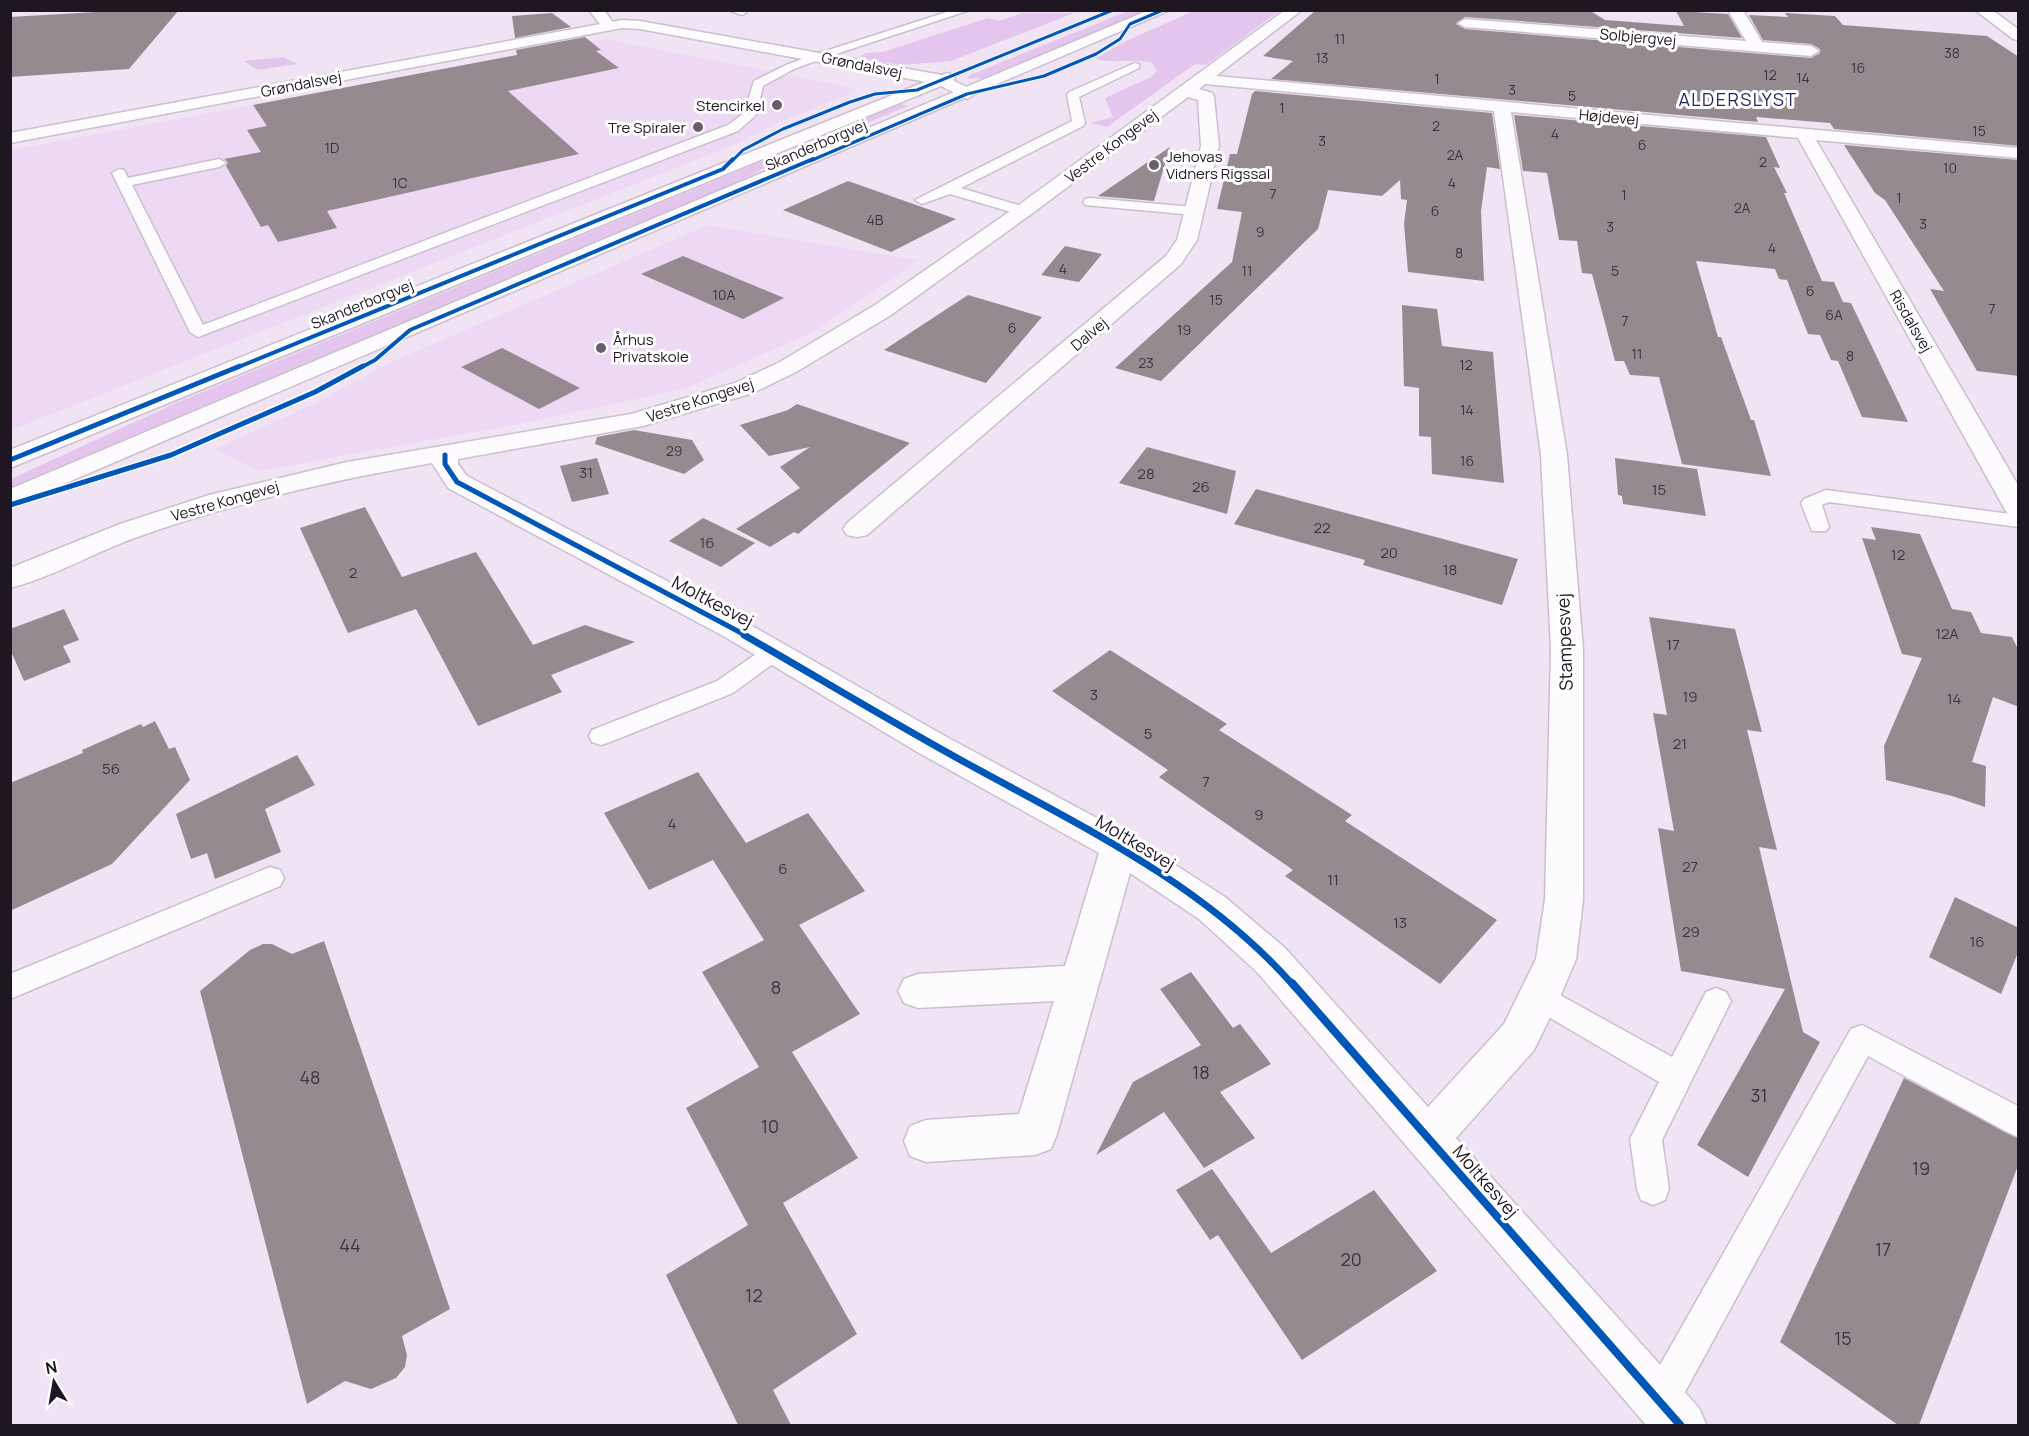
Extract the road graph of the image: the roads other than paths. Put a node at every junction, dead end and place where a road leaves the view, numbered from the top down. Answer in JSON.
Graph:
{"nodes":[{"id":1,"x":596,"y":10,"type":"edge"},
{"id":2,"x":964,"y":10,"type":"edge"},
{"id":3,"x":1113,"y":10,"type":"edge"},
{"id":4,"x":1163,"y":10,"type":"edge"},
{"id":5,"x":1295,"y":10,"type":"edge"},
{"id":6,"x":1735,"y":10,"type":"edge"},
{"id":7,"x":1982,"y":10,"type":"edge"},
{"id":8,"x":1544,"y":16,"type":"dead end"},
{"id":9,"x":1466,"y":23,"type":"dead end"},
{"id":10,"x":608,"y":25,"type":"junction"},
{"id":11,"x":591,"y":29,"type":"junction"},
{"id":12,"x":1569,"y":31,"type":"junction"},
{"id":13,"x":2019,"y":36,"type":"edge"},
{"id":14,"x":1756,"y":46,"type":"junction"},
{"id":15,"x":1811,"y":51,"type":"dead end"},
{"id":16,"x":817,"y":57,"type":"junction"},
{"id":17,"x":1135,"y":66,"type":"dead end"},
{"id":18,"x":790,"y":68,"type":"junction"},
{"id":19,"x":942,"y":80,"type":"junction"},
{"id":20,"x":1193,"y":84,"type":"junction"},
{"id":21,"x":917,"y":90,"type":"junction"},
{"id":22,"x":967,"y":94,"type":"junction"},
{"id":23,"x":1502,"y":107,"type":"junction"},
{"id":24,"x":1804,"y":134,"type":"junction"},
{"id":25,"x":10,"y":138,"type":"edge"},
{"id":26,"x":2019,"y":153,"type":"edge"},
{"id":27,"x":219,"y":164,"type":"dead end"},
{"id":28,"x":949,"y":189,"type":"junction"},
{"id":29,"x":922,"y":200,"type":"dead end"},
{"id":30,"x":1090,"y":202,"type":"dead end"},
{"id":31,"x":1023,"y":211,"type":"junction"},
{"id":32,"x":1194,"y":211,"type":"junction"},
{"id":33,"x":445,"y":455,"type":"junction"},
{"id":34,"x":10,"y":460,"type":"edge"},
{"id":35,"x":10,"y":499,"type":"edge"},
{"id":36,"x":2019,"y":508,"type":"edge"},
{"id":37,"x":2019,"y":521,"type":"edge"},
{"id":38,"x":1819,"y":527,"type":"dead end"},
{"id":39,"x":857,"y":529,"type":"dead end"},
{"id":40,"x":10,"y":579,"type":"edge"},
{"id":41,"x":774,"y":652,"type":"junction"},
{"id":42,"x":602,"y":736,"type":"dead end"},
{"id":43,"x":1119,"y":847,"type":"junction"},
{"id":44,"x":270,"y":878,"type":"dead end"},
{"id":45,"x":1079,"y":982,"type":"junction"},
{"id":46,"x":10,"y":987,"type":"edge"},
{"id":47,"x":918,"y":991,"type":"dead end"},
{"id":48,"x":1540,"y":998,"type":"junction"},
{"id":49,"x":1716,"y":1001,"type":"dead end"},
{"id":50,"x":1678,"y":1077,"type":"junction"},
{"id":51,"x":2019,"y":1122,"type":"edge"},
{"id":52,"x":1428,"y":1138,"type":"junction"},
{"id":53,"x":926,"y":1141,"type":"dead end"},
{"id":54,"x":1653,"y":1189,"type":"dead end"},
{"id":55,"x":1671,"y":1413,"type":"edge"}],
"edges":[{"from":1,"to":10,"type":"street"},
{"from":2,"to":16,"type":"lane"},
{"from":3,"to":19,"type":"street","name":"Skanderborgvej"},
{"from":4,"to":22,"type":"street","name":"Skanderborgvej"},
{"from":5,"to":20,"type":"street","name":"Vestre Kongevej"},
{"from":6,"to":14,"type":"street"},
{"from":7,"to":13,"type":"street"},
{"from":8,"to":12,"type":"street"},
{"from":9,"to":12,"type":"street","name":"Solbjergvej"},
{"from":10,"to":11,"type":"street","name":"Grøndalsvej"},
{"from":10,"to":16,"type":"street","name":"Grøndalsvej"},
{"from":11,"to":18,"type":"street","name":"Grøndalsvej"},
{"from":11,"to":25,"type":"street","name":"Grøndalsvej"},
{"from":12,"to":14,"type":"street","name":"Solbjergvej"},
{"from":14,"to":15,"type":"street","name":"Solbjergvej"},
{"from":16,"to":18,"type":"lane"},
{"from":16,"to":19,"type":"street","name":"Grøndalsvej"},
{"from":17,"to":28,"type":"lane"},
{"from":18,"to":21,"type":"street","name":"Grøndalsvej"},
{"from":18,"to":27,"type":"lane"},
{"from":19,"to":21,"type":"street","name":"Skanderborgvej"},
{"from":19,"to":22,"type":"street","name":"Grøndalsvej"},
{"from":20,"to":23,"type":"street","name":"Højdevej"},
{"from":20,"to":31,"type":"street","name":"Vestre Kongevej"},
{"from":20,"to":32,"type":"street","name":"Dalvej"},
{"from":21,"to":22,"type":"street","name":"Grøndalsvej"},
{"from":21,"to":34,"type":"street","name":"Skanderborgvej"},
{"from":22,"to":35,"type":"street","name":"Skanderborgvej"},
{"from":23,"to":24,"type":"street","name":"Højdevej"},
{"from":23,"to":48,"type":"street","name":"Stampesvej"},
{"from":24,"to":26,"type":"street","name":"Højdevej"},
{"from":24,"to":36,"type":"street","name":"Risdalsvej"},
{"from":28,"to":29,"type":"lane"},
{"from":28,"to":31,"type":"lane"},
{"from":30,"to":32,"type":"lane"},
{"from":31,"to":33,"type":"street","name":"Vestre Kongevej"},
{"from":32,"to":39,"type":"street","name":"Dalvej"},
{"from":33,"to":40,"type":"street","name":"Vestre Kongevej"},
{"from":33,"to":41,"type":"street","name":"Moltkesvej"},
{"from":37,"to":38,"type":"lane"},
{"from":41,"to":42,"type":"lane"},
{"from":41,"to":43,"type":"street","name":"Moltkesvej"},
{"from":43,"to":45,"type":"street","name":"Moltkesvej"},
{"from":43,"to":52,"type":"street","name":"Moltkesvej"},
{"from":44,"to":46,"type":"lane"},
{"from":45,"to":47,"type":"street"},
{"from":45,"to":53,"type":"street","name":"Moltkesvej"},
{"from":48,"to":50,"type":"lane"},
{"from":48,"to":52,"type":"street","name":"Stampesvej"},
{"from":49,"to":50,"type":"lane"},
{"from":50,"to":54,"type":"lane"},
{"from":51,"to":55,"type":"lane"},
{"from":52,"to":55,"type":"street","name":"Moltkesvej"}]}
